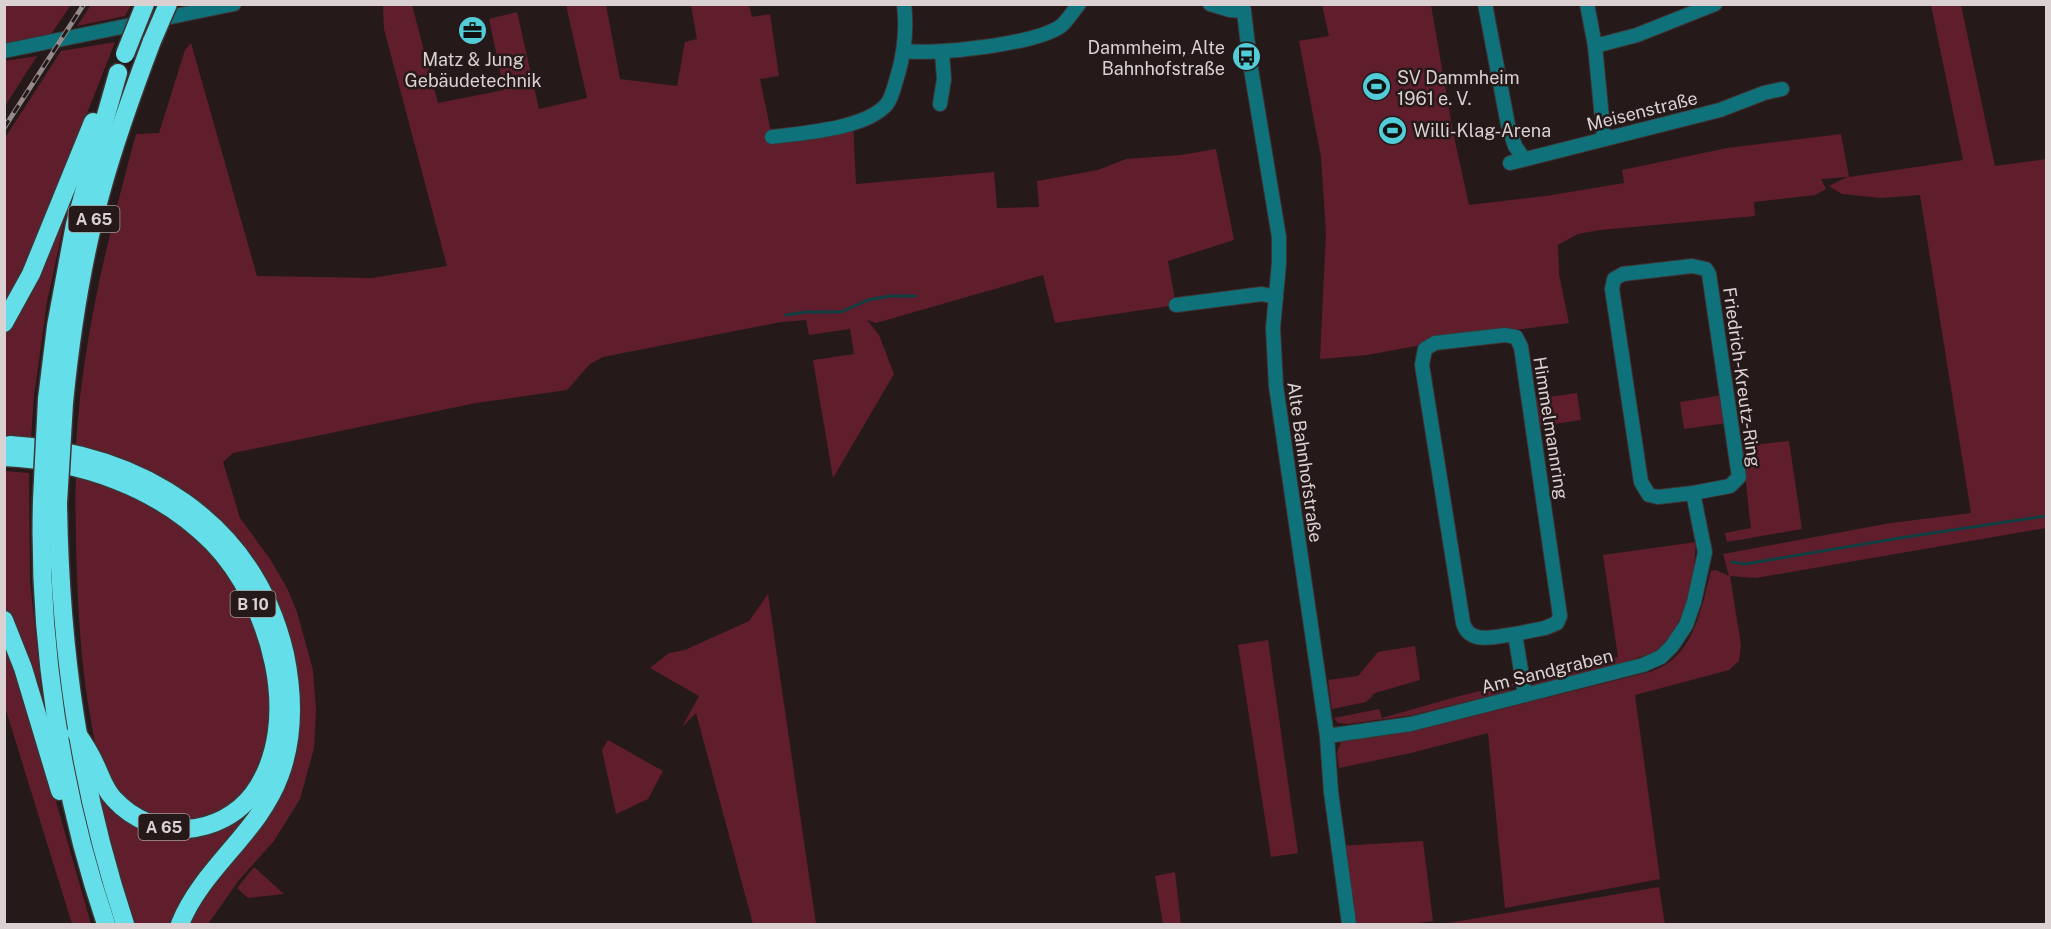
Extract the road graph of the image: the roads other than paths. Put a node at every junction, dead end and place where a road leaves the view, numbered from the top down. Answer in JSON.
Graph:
{"nodes":[{"id":1,"x":145,"y":4,"type":"edge"},
{"id":2,"x":168,"y":4,"type":"edge"},
{"id":3,"x":234,"y":4,"type":"edge"},
{"id":4,"x":904,"y":4,"type":"edge"},
{"id":5,"x":1079,"y":4,"type":"edge"},
{"id":6,"x":1210,"y":4,"type":"edge"},
{"id":7,"x":1485,"y":4,"type":"edge"},
{"id":8,"x":1587,"y":4,"type":"edge"},
{"id":9,"x":1715,"y":4,"type":"edge"},
{"id":10,"x":1243,"y":8,"type":"edge"},
{"id":11,"x":1595,"y":46,"type":"junction"},
{"id":12,"x":4,"y":51,"type":"edge"},
{"id":13,"x":905,"y":51,"type":"junction"},
{"id":14,"x":942,"y":52,"type":"junction"},
{"id":15,"x":117,"y":73,"type":"junction"},
{"id":16,"x":1782,"y":89,"type":"dead end"},
{"id":17,"x":940,"y":104,"type":"dead end"},
{"id":18,"x":772,"y":137,"type":"dead end"},
{"id":19,"x":1604,"y":139,"type":"junction"},
{"id":20,"x":1524,"y":159,"type":"junction"},
{"id":21,"x":1510,"y":163,"type":"dead end"},
{"id":22,"x":1276,"y":297,"type":"junction"},
{"id":23,"x":1176,"y":305,"type":"dead end"},
{"id":24,"x":4,"y":323,"type":"edge"},
{"id":25,"x":56,"y":401,"type":"junction"},
{"id":26,"x":4,"y":444,"type":"edge"},
{"id":27,"x":4,"y":457,"type":"edge"},
{"id":28,"x":1693,"y":493,"type":"junction"},
{"id":29,"x":50,"y":502,"type":"junction"},
{"id":30,"x":4,"y":620,"type":"edge"},
{"id":31,"x":1515,"y":634,"type":"junction"},
{"id":32,"x":1526,"y":695,"type":"junction"},
{"id":33,"x":76,"y":732,"type":"junction"},
{"id":34,"x":1327,"y":736,"type":"junction"},
{"id":35,"x":270,"y":763,"type":"joint"},
{"id":36,"x":78,"y":827,"type":"junction"},
{"id":37,"x":106,"y":924,"type":"edge"},
{"id":38,"x":125,"y":924,"type":"edge"},
{"id":39,"x":180,"y":924,"type":"edge"},
{"id":40,"x":1349,"y":924,"type":"edge"}],
"edges":[{"from":1,"to":15,"type":"highway","number":"A 65","bridge":true},
{"from":2,"to":25,"type":"highway","number":"A 65","bridge":true},
{"from":3,"to":12,"type":"street"},
{"from":4,"to":13,"type":"street"},
{"from":5,"to":14,"type":"street"},
{"from":6,"to":10,"type":"street"},
{"from":7,"to":20,"type":"street"},
{"from":8,"to":11,"type":"street"},
{"from":9,"to":11,"type":"street"},
{"from":10,"to":22,"type":"street","name":"Alte Bahnhofstraße"},
{"from":11,"to":19,"type":"street"},
{"from":13,"to":14,"type":"street"},
{"from":13,"to":18,"type":"street"},
{"from":14,"to":17,"type":"street"},
{"from":15,"to":24,"type":"highway"},
{"from":15,"to":25,"type":"highway","number":"A 65"},
{"from":16,"to":19,"type":"street","name":"Meisenstraße"},
{"from":19,"to":20,"type":"street","name":"Meisenstraße"},
{"from":20,"to":21,"type":"street","name":"Meisenstraße"},
{"from":22,"to":23,"type":"street"},
{"from":22,"to":34,"type":"street","name":"Alte Bahnhofstraße"},
{"from":25,"to":29,"type":"highway","number":"A 65","bridge":true},
{"from":26,"to":39,"type":"highway","number":"B 10"},
{"from":27,"to":35,"type":"highway","number":"B 10"},
{"from":28,"to":28,"type":"street","name":"Friedrich-Kreutz-Ring"},
{"from":28,"to":32,"type":"street","name":"Am Sandgraben"},
{"from":29,"to":33,"type":"highway","number":"A 65"},
{"from":29,"to":36,"type":"highway","number":"A 65"},
{"from":30,"to":36,"type":"highway","number":"A 65"},
{"from":31,"to":31,"type":"street","name":"Himmelmannring"},
{"from":31,"to":32,"type":"street"},
{"from":32,"to":34,"type":"street","name":"Am Sandgraben"},
{"from":33,"to":35,"type":"highway","number":"A 65"},
{"from":33,"to":38,"type":"highway","number":"A 65"},
{"from":34,"to":40,"type":"street","name":"Alte Bahnhofstraße"},
{"from":36,"to":37,"type":"highway","number":"A 65"}]}
